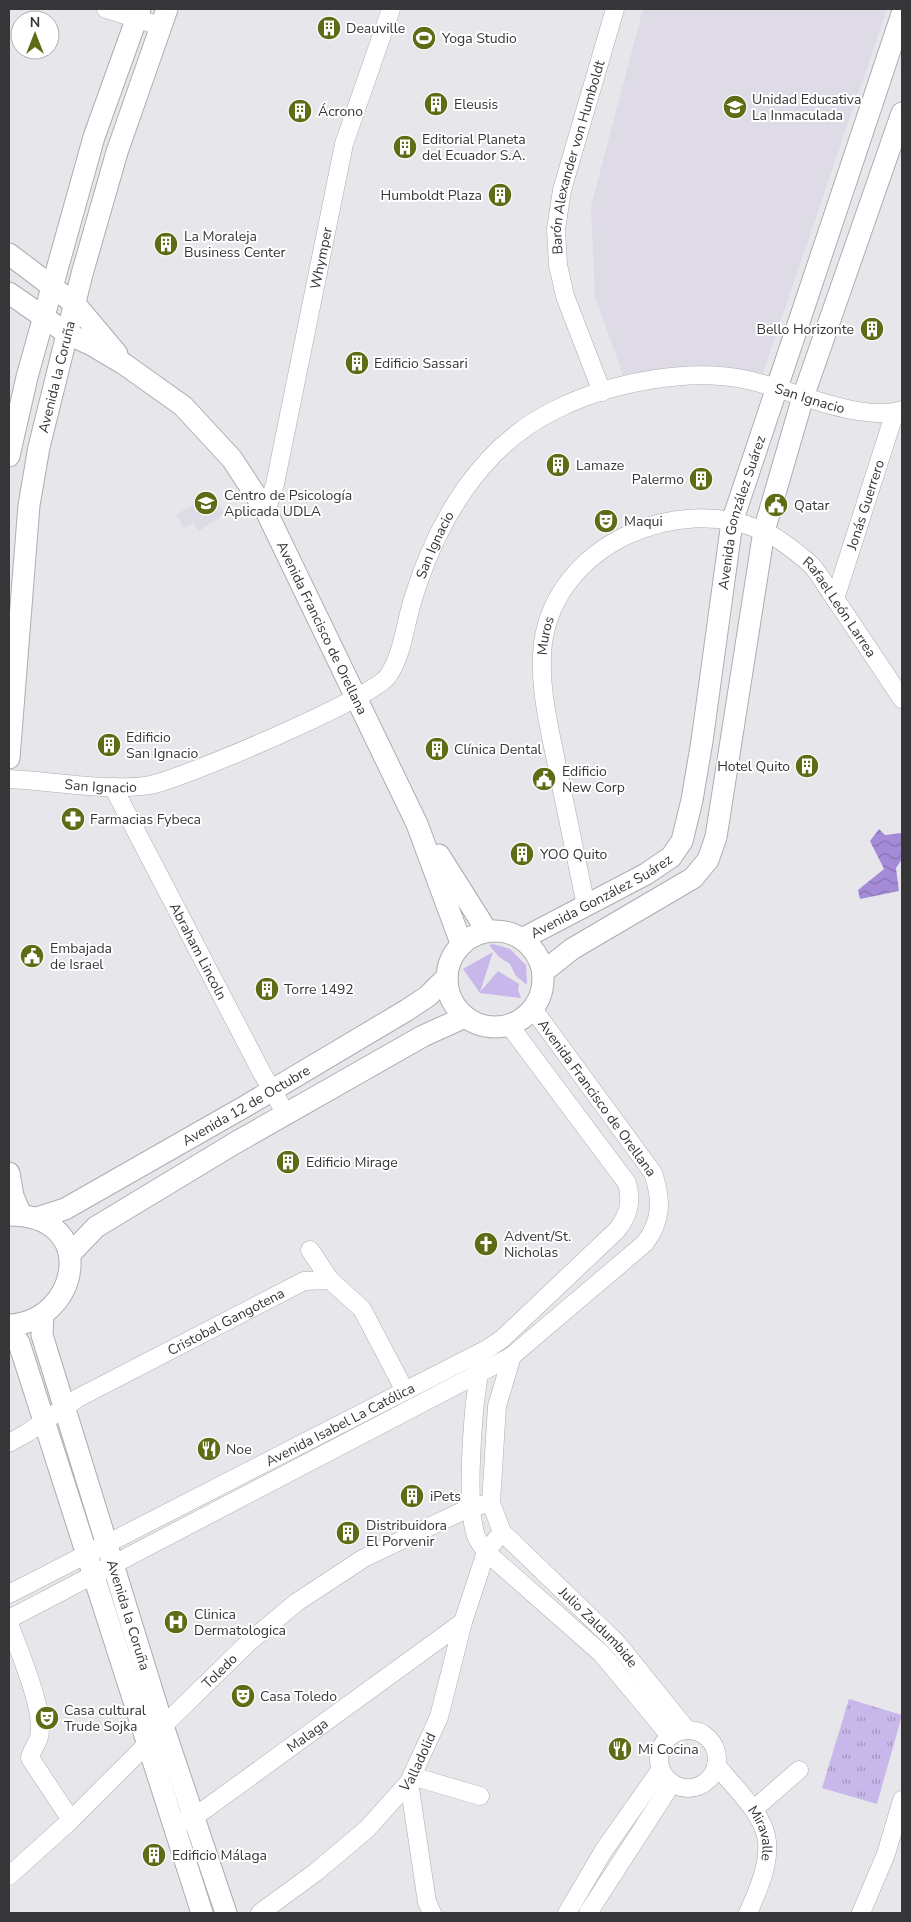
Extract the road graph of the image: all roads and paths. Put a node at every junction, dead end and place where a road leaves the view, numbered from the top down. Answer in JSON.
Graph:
{"nodes":[{"id":1,"x":106,"y":9,"type":"edge"},
{"id":2,"x":391,"y":9,"type":"edge"},
{"id":3,"x":615,"y":9,"type":"edge"},
{"id":4,"x":138,"y":14,"type":"edge"},
{"id":5,"x":902,"y":14,"type":"edge"},
{"id":6,"x":164,"y":18,"type":"edge"},
{"id":7,"x":902,"y":113,"type":"edge"},
{"id":8,"x":9,"y":254,"type":"edge"},
{"id":9,"x":53,"y":288,"type":"junction"},
{"id":10,"x":9,"y":294,"type":"edge"},
{"id":11,"x":75,"y":304,"type":"junction"},
{"id":12,"x":44,"y":318,"type":"junction"},
{"id":13,"x":68,"y":334,"type":"junction"},
{"id":14,"x":124,"y":364,"type":"junction"},
{"id":15,"x":776,"y":388,"type":"junction"},
{"id":16,"x":602,"y":392,"type":"junction"},
{"id":17,"x":803,"y":397,"type":"junction"},
{"id":18,"x":899,"y":411,"type":"edge"},
{"id":19,"x":9,"y":456,"type":"edge"},
{"id":20,"x":266,"y":511,"type":"junction"},
{"id":21,"x":732,"y":522,"type":"junction"},
{"id":22,"x":764,"y":531,"type":"junction"},
{"id":23,"x":835,"y":599,"type":"junction"},
{"id":24,"x":356,"y":696,"type":"junction"},
{"id":25,"x":902,"y":699,"type":"edge"},
{"id":26,"x":9,"y":758,"type":"edge"},
{"id":27,"x":9,"y":779,"type":"edge"},
{"id":28,"x":113,"y":786,"type":"junction"},
{"id":29,"x":417,"y":824,"type":"junction"},
{"id":30,"x":680,"y":845,"type":"junction"},
{"id":31,"x":646,"y":874,"type":"junction"},
{"id":32,"x":693,"y":878,"type":"junction"},
{"id":33,"x":661,"y":897,"type":"junction"},
{"id":34,"x":586,"y":906,"type":"junction"},
{"id":35,"x":487,"y":931,"type":"junction"},
{"id":36,"x":522,"y":939,"type":"junction"},
{"id":37,"x":461,"y":943,"type":"junction"},
{"id":38,"x":543,"y":972,"type":"junction"},
{"id":39,"x":446,"y":978,"type":"junction"},
{"id":40,"x":533,"y":1009,"type":"junction"},
{"id":41,"x":465,"y":1017,"type":"junction"},
{"id":42,"x":508,"y":1025,"type":"junction"},
{"id":43,"x":272,"y":1090,"type":"junction"},
{"id":44,"x":286,"y":1114,"type":"junction"},
{"id":45,"x":9,"y":1173,"type":"edge"},
{"id":46,"x":630,"y":1203,"type":"joint"},
{"id":47,"x":22,"y":1216,"type":"edge"},
{"id":48,"x":310,"y":1250,"type":"dead end"},
{"id":49,"x":71,"y":1253,"type":"junction"},
{"id":50,"x":330,"y":1280,"type":"junction"},
{"id":51,"x":43,"y":1314,"type":"junction"},
{"id":52,"x":9,"y":1326,"type":"edge"},
{"id":53,"x":487,"y":1349,"type":"junction"},
{"id":54,"x":512,"y":1356,"type":"junction"},
{"id":55,"x":479,"y":1373,"type":"junction"},
{"id":56,"x":405,"y":1391,"type":"junction"},
{"id":57,"x":475,"y":1404,"type":"junction"},
{"id":58,"x":64,"y":1406,"type":"junction"},
{"id":59,"x":497,"y":1406,"type":"junction"},
{"id":60,"x":43,"y":1423,"type":"junction"},
{"id":61,"x":9,"y":1443,"type":"edge"},
{"id":62,"x":491,"y":1503,"type":"junction"},
{"id":63,"x":471,"y":1508,"type":"junction"},
{"id":64,"x":502,"y":1532,"type":"junction"},
{"id":65,"x":486,"y":1552,"type":"junction"},
{"id":66,"x":85,"y":1554,"type":"junction"},
{"id":67,"x":110,"y":1554,"type":"junction"},
{"id":68,"x":93,"y":1575,"type":"junction"},
{"id":69,"x":9,"y":1594,"type":"edge"},
{"id":70,"x":9,"y":1621,"type":"edge"},
{"id":71,"x":463,"y":1622,"type":"junction"},
{"id":72,"x":162,"y":1726,"type":"junction"},
{"id":73,"x":687,"y":1730,"type":"junction"},
{"id":74,"x":670,"y":1736,"type":"junction"},
{"id":75,"x":147,"y":1744,"type":"junction"},
{"id":76,"x":716,"y":1765,"type":"junction"},
{"id":77,"x":661,"y":1769,"type":"junction"},
{"id":78,"x":799,"y":1770,"type":"dead end"},
{"id":79,"x":410,"y":1779,"type":"junction"},
{"id":80,"x":672,"y":1783,"type":"junction"},
{"id":81,"x":480,"y":1796,"type":"dead end"},
{"id":82,"x":902,"y":1800,"type":"edge"},
{"id":83,"x":754,"y":1809,"type":"junction"},
{"id":84,"x":70,"y":1820,"type":"junction"},
{"id":85,"x":183,"y":1822,"type":"junction"},
{"id":86,"x":9,"y":1876,"type":"edge"},
{"id":87,"x":202,"y":1913,"type":"edge"},
{"id":88,"x":226,"y":1913,"type":"edge"},
{"id":89,"x":260,"y":1913,"type":"edge"},
{"id":90,"x":431,"y":1913,"type":"edge"},
{"id":91,"x":567,"y":1913,"type":"edge"},
{"id":92,"x":588,"y":1913,"type":"edge"},
{"id":93,"x":748,"y":1913,"type":"edge"},
{"id":94,"x":861,"y":1913,"type":"edge"}],
"edges":[{"from":1,"to":4,"type":"street"},
{"from":2,"to":20,"type":"street","name":"Whymper"},
{"from":3,"to":16,"type":"street","name":"Barón Alexander von Humboldt"},
{"from":4,"to":6,"type":"street"},
{"from":4,"to":9,"type":"main road","name":"Avenida la Coruña"},
{"from":5,"to":15,"type":"main road","name":"Avenida González Suárez"},
{"from":6,"to":11,"type":"main road","name":"Avenida la Coruña"},
{"from":7,"to":17,"type":"main road","name":"Avenida González Suárez"},
{"from":8,"to":9,"type":"main road","name":"Avenida Francisco de Orellana"},
{"from":9,"to":11,"type":"main road","name":"Avenida Francisco de Orellana"},
{"from":9,"to":12,"type":"main road","name":"Avenida la Coruña"},
{"from":10,"to":12,"type":"main road","name":"Avenida Francisco de Orellana"},
{"from":11,"to":13,"type":"main road","name":"Avenida la Coruña"},
{"from":11,"to":14,"type":"main road","name":"Avenida Francisco de Orellana"},
{"from":12,"to":13,"type":"main road","name":"Avenida Francisco de Orellana"},
{"from":12,"to":19,"type":"main road","name":"Avenida la Coruña"},
{"from":13,"to":14,"type":"main road","name":"Avenida Francisco de Orellana"},
{"from":13,"to":26,"type":"main road","name":"Avenida la Coruña"},
{"from":14,"to":20,"type":"main road","name":"Avenida Francisco de Orellana"},
{"from":15,"to":16,"type":"street","name":"San Ignacio"},
{"from":15,"to":17,"type":"street","name":"San Ignacio"},
{"from":15,"to":21,"type":"main road","name":"Avenida González Suárez"},
{"from":16,"to":24,"type":"street","name":"San Ignacio"},
{"from":17,"to":18,"type":"street","name":"San Ignacio"},
{"from":17,"to":22,"type":"main road","name":"Avenida González Suárez"},
{"from":18,"to":23,"type":"street","name":"Jonás Guerrero"},
{"from":20,"to":24,"type":"main road","name":"Avenida Francisco de Orellana"},
{"from":21,"to":22,"type":"street","name":"Muros"},
{"from":21,"to":30,"type":"main road","name":"Avenida González Suárez"},
{"from":21,"to":34,"type":"street","name":"Muros"},
{"from":22,"to":23,"type":"street","name":"Rafael León Larrea"},
{"from":22,"to":32,"type":"main road","name":"Avenida González Suárez"},
{"from":23,"to":25,"type":"street","name":"Rafael León Larrea"},
{"from":24,"to":28,"type":"street","name":"San Ignacio"},
{"from":24,"to":29,"type":"main road","name":"Avenida Francisco de Orellana"},
{"from":27,"to":28,"type":"street","name":"San Ignacio"},
{"from":28,"to":43,"type":"street","name":"Abraham Lincoln"},
{"from":29,"to":35,"type":"main road","name":"Avenida Francisco de Orellana"},
{"from":29,"to":37,"type":"main road","name":"Avenida Francisco de Orellana"},
{"from":30,"to":31,"type":"main road","name":"Avenida González Suárez"},
{"from":30,"to":32,"type":"main road"},
{"from":31,"to":33,"type":"main road"},
{"from":31,"to":34,"type":"main road","name":"Avenida González Suárez"},
{"from":32,"to":33,"type":"main road","name":"Avenida González Suárez"},
{"from":33,"to":38,"type":"main road","name":"Avenida González Suárez"},
{"from":34,"to":36,"type":"main road","name":"Avenida González Suárez"},
{"from":35,"to":36,"type":"main road"},
{"from":35,"to":37,"type":"main road"},
{"from":36,"to":38,"type":"main road"},
{"from":37,"to":39,"type":"main road"},
{"from":38,"to":40,"type":"main road"},
{"from":39,"to":41,"type":"main road"},
{"from":39,"to":43,"type":"main road","name":"Avenida 12 de Octubre"},
{"from":40,"to":42,"type":"main road"},
{"from":40,"to":54,"type":"street","name":"Avenida Francisco de Orellana"},
{"from":41,"to":42,"type":"main road"},
{"from":41,"to":44,"type":"main road","name":"Avenida 12 de Octubre"},
{"from":42,"to":46,"type":"street","name":"Avenida Francisco de Orellana"},
{"from":43,"to":44,"type":"street","name":"Abraham Lincoln"},
{"from":43,"to":47,"type":"main road","name":"Avenida 12 de Octubre"},
{"from":44,"to":49,"type":"main road","name":"Avenida 12 de Octubre"},
{"from":45,"to":47,"type":"main road"},
{"from":46,"to":53,"type":"street","name":"Avenida Isabel La Católica"},
{"from":47,"to":49,"type":"main road"},
{"from":48,"to":50,"type":"street"},
{"from":49,"to":51,"type":"main road"},
{"from":50,"to":56,"type":"street"},
{"from":50,"to":58,"type":"street","name":"Cristobal Gangotena"},
{"from":51,"to":52,"type":"main road"},
{"from":51,"to":58,"type":"main road","name":"Avenida la Coruña"},
{"from":52,"to":60,"type":"main road","name":"Avenida la Coruña"},
{"from":53,"to":55,"type":"street"},
{"from":53,"to":56,"type":"street","name":"Avenida Isabel La Católica"},
{"from":54,"to":55,"type":"street"},
{"from":54,"to":59,"type":"street"},
{"from":55,"to":57,"type":"street"},
{"from":55,"to":67,"type":"street","name":"Avenida Isabel La Católica"},
{"from":56,"to":67,"type":"street","name":"Avenida Isabel La Católica"},
{"from":57,"to":59,"type":"street"},
{"from":57,"to":63,"type":"street"},
{"from":58,"to":60,"type":"street","name":"Cristobal Gangotena"},
{"from":58,"to":67,"type":"main road","name":"Avenida la Coruña"},
{"from":59,"to":62,"type":"street"},
{"from":60,"to":61,"type":"street","name":"Cristobal Gangotena"},
{"from":60,"to":66,"type":"main road","name":"Avenida la Coruña"},
{"from":62,"to":63,"type":"street","name":"Toledo"},
{"from":62,"to":64,"type":"street"},
{"from":63,"to":65,"type":"street"},
{"from":63,"to":72,"type":"street","name":"Toledo"},
{"from":64,"to":65,"type":"street","name":"Valladolid"},
{"from":64,"to":73,"type":"street","name":"Julio Zaldumbide"},
{"from":65,"to":71,"type":"street","name":"Valladolid"},
{"from":65,"to":74,"type":"street","name":"Julio Zaldumbide"},
{"from":66,"to":67,"type":"street","name":"Avenida Isabel La Católica"},
{"from":66,"to":68,"type":"main road","name":"Avenida la Coruña"},
{"from":66,"to":69,"type":"street","name":"Avenida Isabel La Católica"},
{"from":67,"to":68,"type":"street","name":"Avenida Isabel La Católica"},
{"from":67,"to":72,"type":"main road","name":"Avenida la Coruña"},
{"from":68,"to":70,"type":"street","name":"Avenida Isabel La Católica"},
{"from":68,"to":75,"type":"main road","name":"Avenida la Coruña"},
{"from":70,"to":84,"type":"street"},
{"from":71,"to":79,"type":"street","name":"Valladolid"},
{"from":71,"to":85,"type":"street","name":"Malaga"},
{"from":72,"to":75,"type":"street","name":"Toledo"},
{"from":72,"to":85,"type":"main road","name":"Avenida la Coruña"},
{"from":73,"to":74,"type":"street"},
{"from":73,"to":76,"type":"street"},
{"from":74,"to":77,"type":"street"},
{"from":75,"to":84,"type":"street","name":"Toledo"},
{"from":75,"to":85,"type":"main road","name":"Avenida la Coruña"},
{"from":76,"to":80,"type":"street"},
{"from":76,"to":83,"type":"street","name":"Miravalle"},
{"from":77,"to":80,"type":"street"},
{"from":77,"to":91,"type":"street"},
{"from":78,"to":83,"type":"street"},
{"from":79,"to":81,"type":"street"},
{"from":79,"to":89,"type":"street","name":"Valladolid"},
{"from":79,"to":90,"type":"street"},
{"from":80,"to":92,"type":"street"},
{"from":82,"to":94,"type":"street"},
{"from":83,"to":93,"type":"street","name":"Miravalle"},
{"from":84,"to":86,"type":"street","name":"Toledo"},
{"from":85,"to":87,"type":"main road","name":"Avenida la Coruña"},
{"from":85,"to":88,"type":"main road","name":"Avenida la Coruña"}]}
